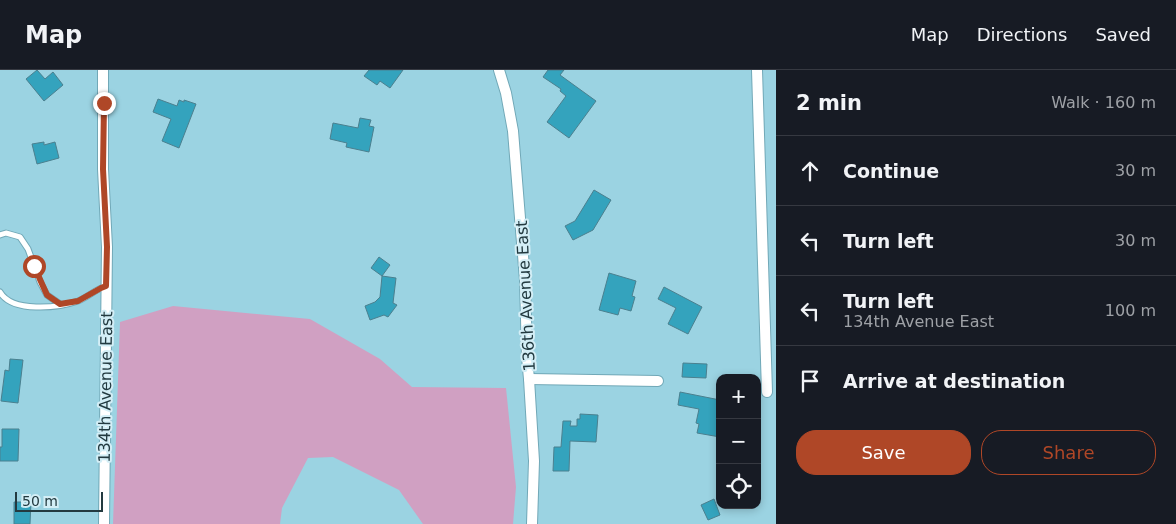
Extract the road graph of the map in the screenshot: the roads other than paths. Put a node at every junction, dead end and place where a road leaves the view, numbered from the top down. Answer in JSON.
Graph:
{"nodes":[{"id":1,"x":103,"y":70,"type":"edge"},
{"id":2,"x":500,"y":70,"type":"edge"},
{"id":3,"x":757,"y":70,"type":"edge"},
{"id":4,"x":0,"y":235,"type":"edge"},
{"id":5,"x":106,"y":286,"type":"junction"},
{"id":6,"x":0,"y":292,"type":"edge"},
{"id":7,"x":60,"y":304,"type":"junction"},
{"id":8,"x":530,"y":379,"type":"junction"},
{"id":9,"x":658,"y":381,"type":"dead end"},
{"id":10,"x":767,"y":392,"type":"dead end"},
{"id":11,"x":104,"y":524,"type":"edge"},
{"id":12,"x":532,"y":524,"type":"edge"}],
"edges":[{"from":1,"to":5,"type":"street","name":"134th Avenue East"},
{"from":2,"to":8,"type":"street","name":"136th Avenue East"},
{"from":3,"to":10,"type":"street"},
{"from":4,"to":7,"type":"lane"},
{"from":5,"to":7,"type":"lane"},
{"from":5,"to":11,"type":"street","name":"134th Avenue East"},
{"from":6,"to":7,"type":"lane"},
{"from":8,"to":9,"type":"street"},
{"from":8,"to":12,"type":"street","name":"136th Avenue East"}]}
